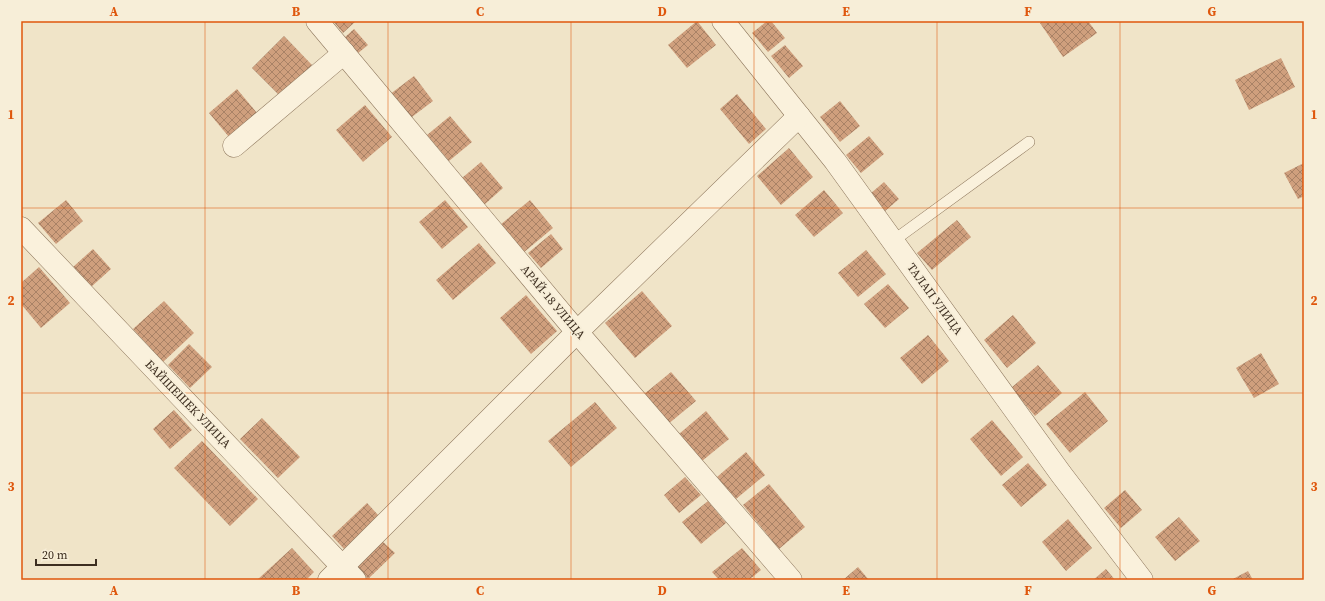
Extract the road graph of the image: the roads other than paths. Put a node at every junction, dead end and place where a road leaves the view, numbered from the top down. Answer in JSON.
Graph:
{"nodes":[{"id":1,"x":317,"y":21,"type":"edge"},
{"id":2,"x":723,"y":21,"type":"edge"},
{"id":3,"x":344,"y":53,"type":"junction"},
{"id":4,"x":799,"y":116,"type":"junction"},
{"id":5,"x":1028,"y":142,"type":"dead end"},
{"id":6,"x":234,"y":146,"type":"dead end"},
{"id":7,"x":21,"y":228,"type":"edge"},
{"id":8,"x":893,"y":241,"type":"junction"},
{"id":9,"x":578,"y":332,"type":"junction"},
{"id":10,"x":342,"y":575,"type":"edge"},
{"id":11,"x":791,"y":580,"type":"edge"},
{"id":12,"x":1142,"y":580,"type":"edge"}],
"edges":[{"from":1,"to":3,"type":"street","name":"АРАЙ-18 УЛИЦА"},
{"from":2,"to":4,"type":"street","name":"ТАЛАП УЛИЦА"},
{"from":3,"to":6,"type":"street"},
{"from":3,"to":9,"type":"street","name":"АРАЙ-18 УЛИЦА"},
{"from":4,"to":8,"type":"street","name":"ТАЛАП УЛИЦА"},
{"from":4,"to":9,"type":"street"},
{"from":5,"to":8,"type":"lane"},
{"from":7,"to":10,"type":"street","name":"БАЙШЕШЕК УЛИЦА"},
{"from":8,"to":12,"type":"street","name":"ТАЛАП УЛИЦА"},
{"from":9,"to":10,"type":"street"},
{"from":9,"to":11,"type":"street","name":"АРАЙ-18 УЛИЦА"}]}
